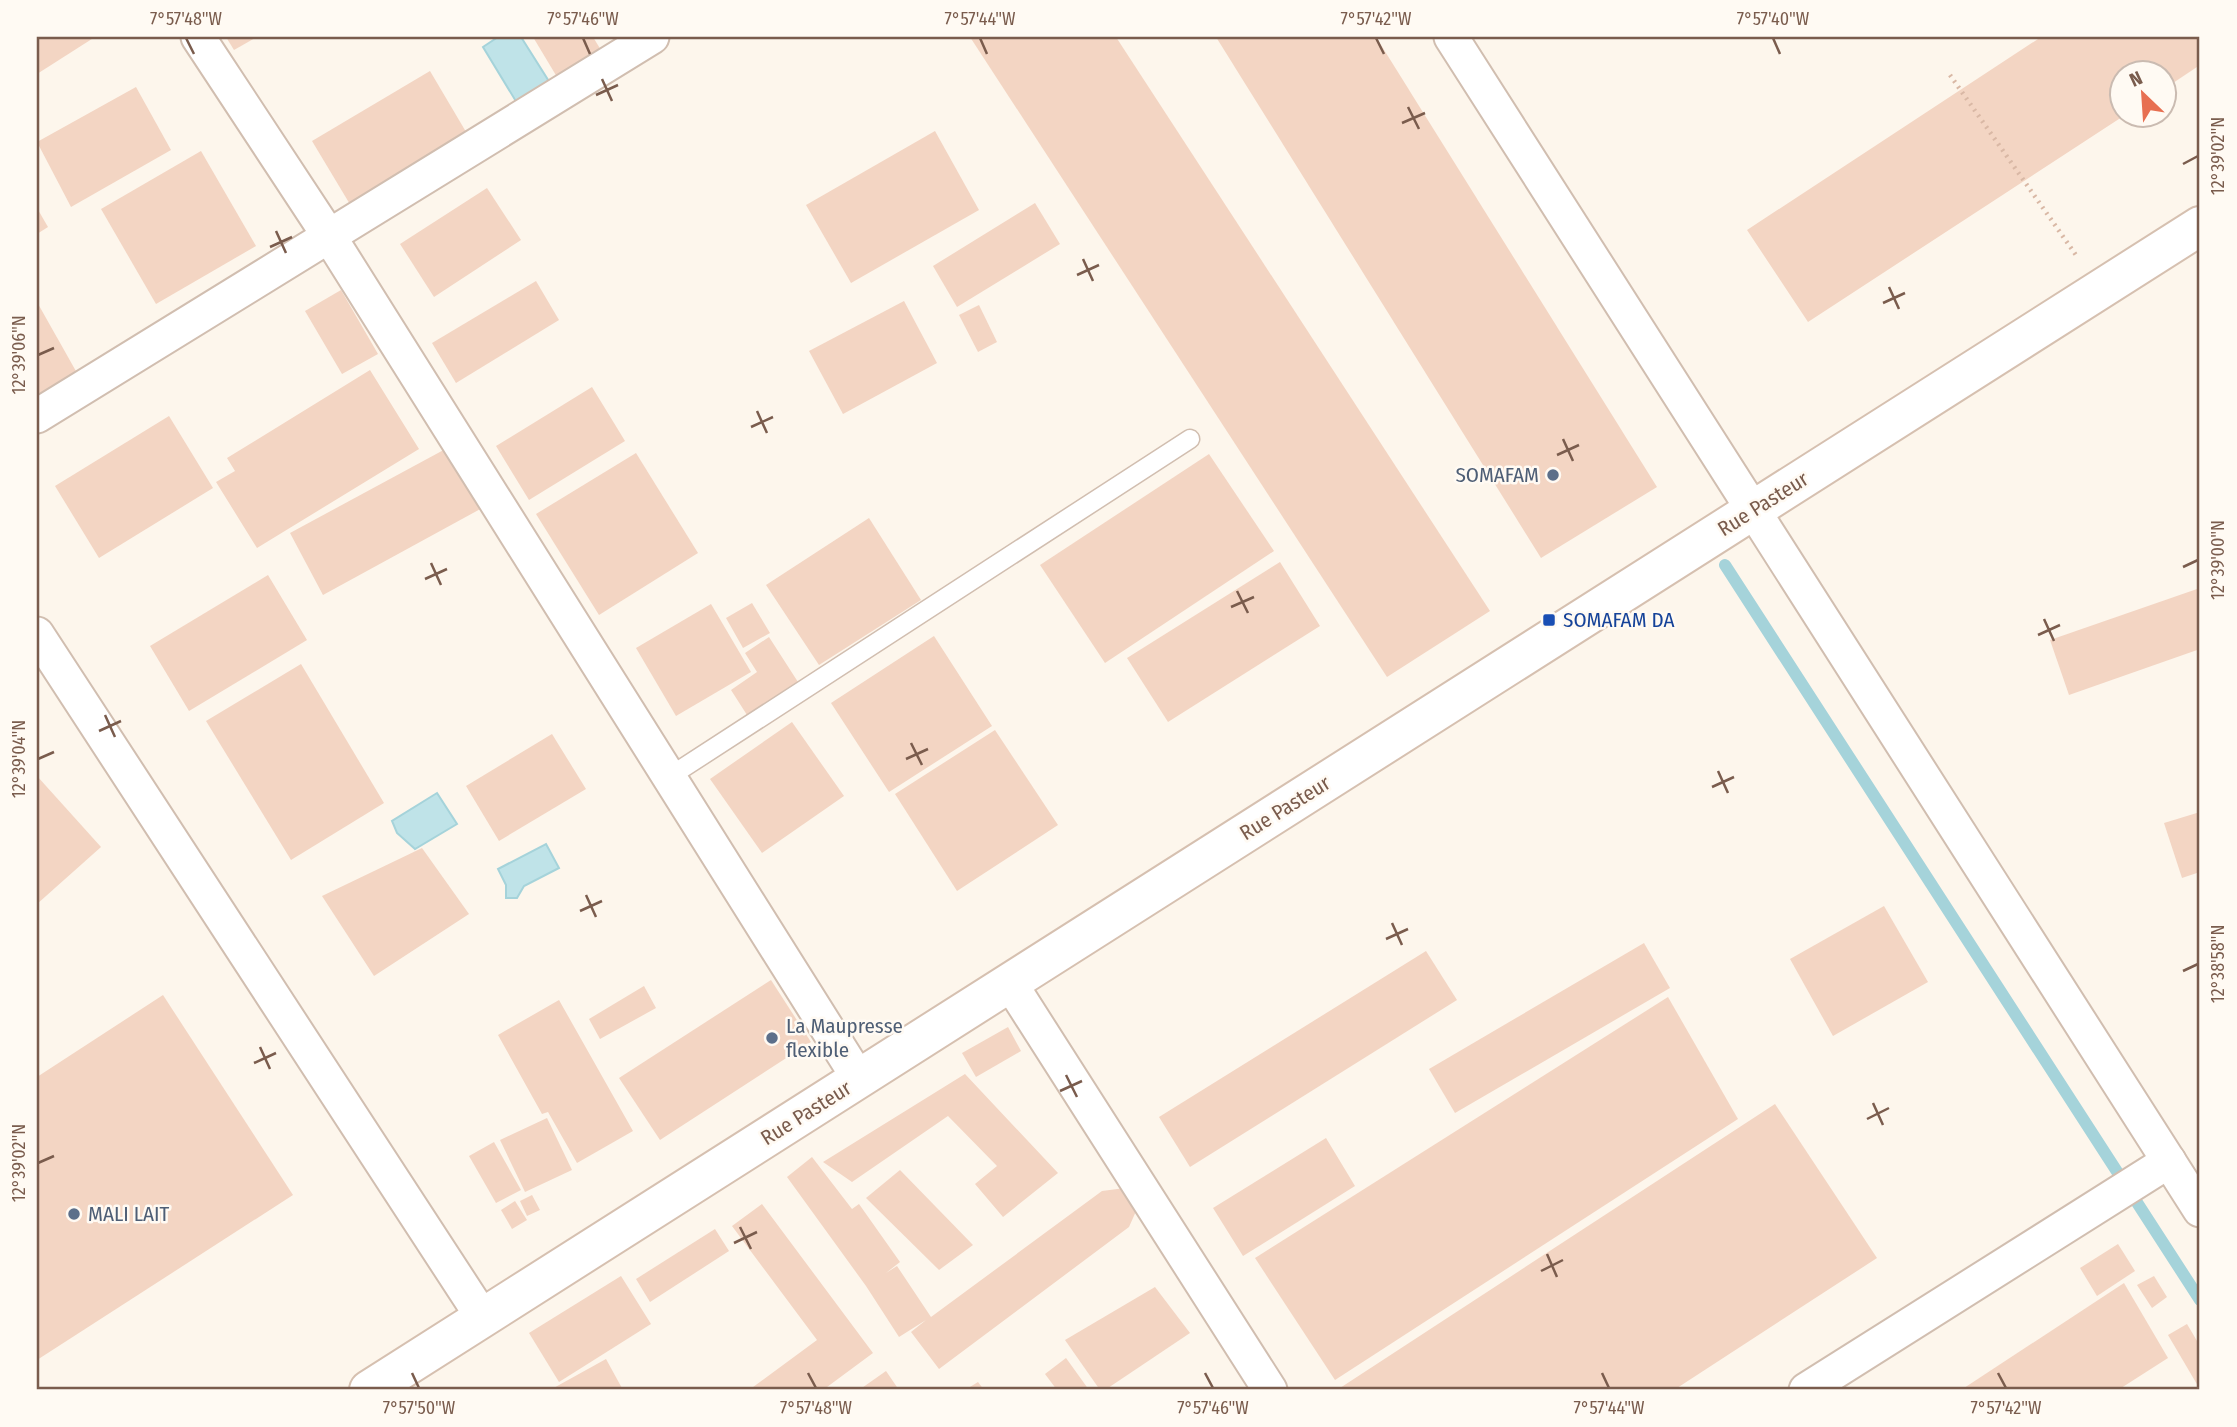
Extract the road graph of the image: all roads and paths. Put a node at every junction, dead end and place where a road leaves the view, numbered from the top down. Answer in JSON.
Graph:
{"nodes":[{"id":1,"x":198,"y":37,"type":"edge"},
{"id":2,"x":652,"y":37,"type":"edge"},
{"id":3,"x":1451,"y":37,"type":"edge"},
{"id":4,"x":1950,"y":75,"type":"dead end"},
{"id":5,"x":2200,"y":226,"type":"edge"},
{"id":6,"x":329,"y":236,"type":"junction"},
{"id":7,"x":2100,"y":290,"type":"junction"},
{"id":8,"x":37,"y":416,"type":"edge"},
{"id":9,"x":1190,"y":439,"type":"dead end"},
{"id":10,"x":1753,"y":510,"type":"junction"},
{"id":11,"x":37,"y":634,"type":"edge"},
{"id":12,"x":669,"y":777,"type":"junction"},
{"id":13,"x":1010,"y":984,"type":"junction"},
{"id":14,"x":859,"y":1079,"type":"junction"},
{"id":15,"x":2169,"y":1161,"type":"junction"},
{"id":16,"x":2200,"y":1210,"type":"edge"},
{"id":17,"x":483,"y":1318,"type":"junction"},
{"id":18,"x":369,"y":1390,"type":"edge"},
{"id":19,"x":1270,"y":1390,"type":"edge"},
{"id":20,"x":1806,"y":1390,"type":"edge"}],
"edges":[{"from":1,"to":6,"type":"street"},
{"from":2,"to":6,"type":"street"},
{"from":3,"to":10,"type":"street"},
{"from":4,"to":7,"type":"path"},
{"from":5,"to":7,"type":"main road","name":"Rue Pasteur"},
{"from":6,"to":8,"type":"street"},
{"from":6,"to":12,"type":"street"},
{"from":7,"to":10,"type":"main road","name":"Rue Pasteur"},
{"from":9,"to":12,"type":"lane"},
{"from":10,"to":13,"type":"main road","name":"Rue Pasteur"},
{"from":10,"to":15,"type":"street"},
{"from":11,"to":17,"type":"street"},
{"from":12,"to":14,"type":"street"},
{"from":13,"to":14,"type":"main road","name":"Rue Pasteur"},
{"from":13,"to":19,"type":"street"},
{"from":14,"to":17,"type":"main road","name":"Rue Pasteur"},
{"from":15,"to":16,"type":"street"},
{"from":15,"to":20,"type":"street"},
{"from":17,"to":18,"type":"main road","name":"Rue Pasteur"}]}
